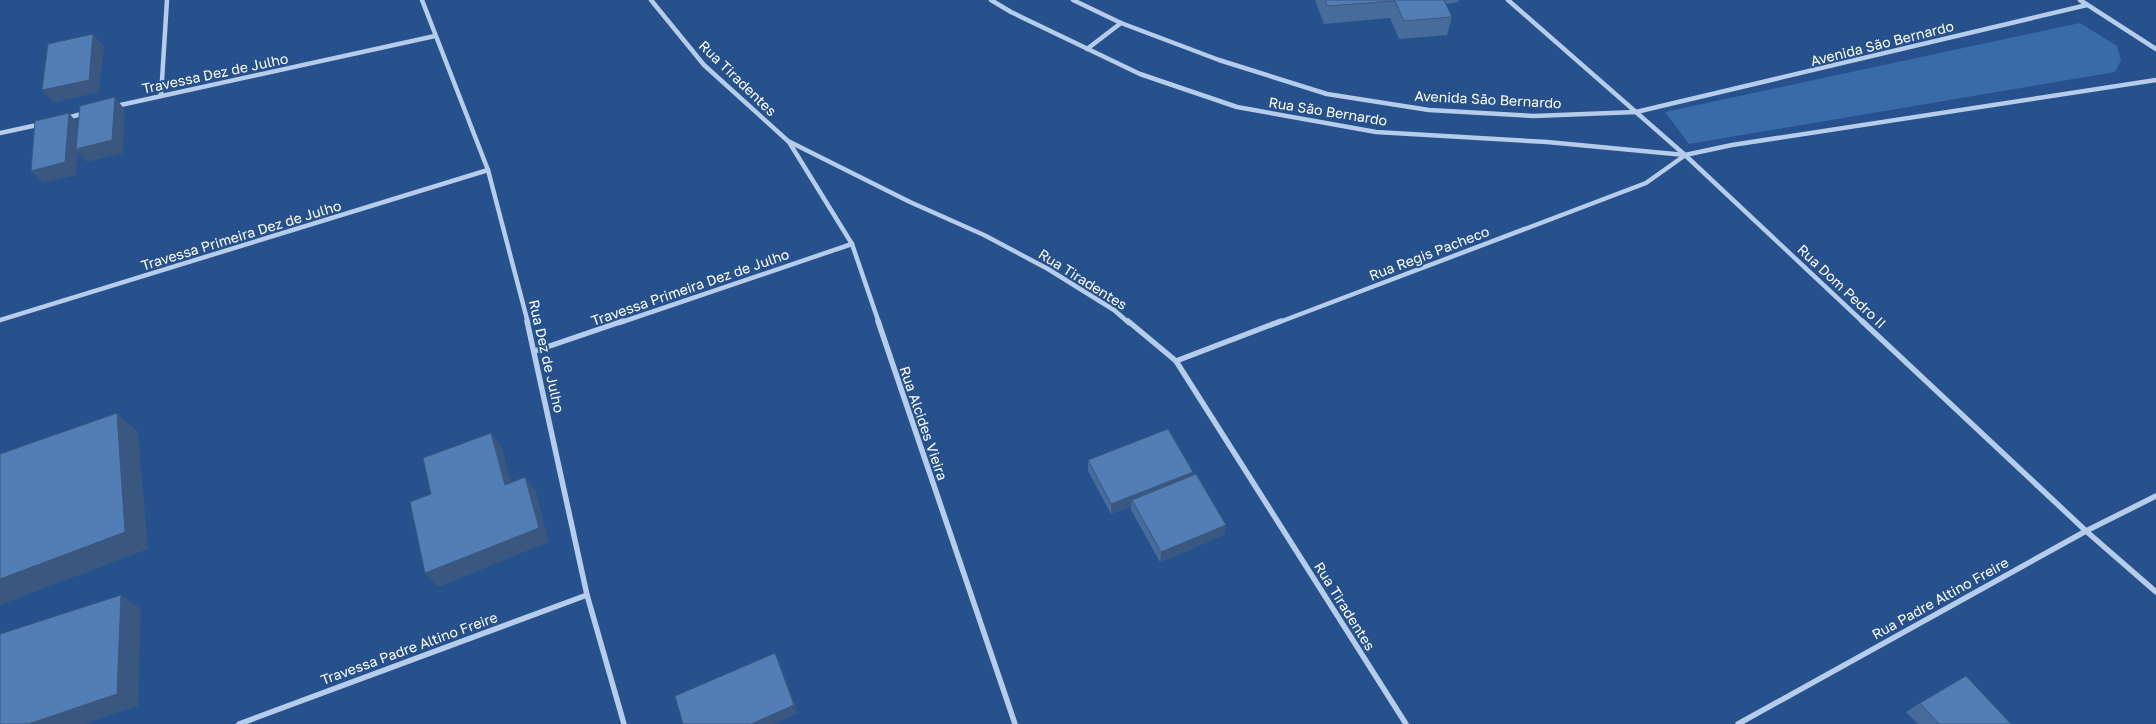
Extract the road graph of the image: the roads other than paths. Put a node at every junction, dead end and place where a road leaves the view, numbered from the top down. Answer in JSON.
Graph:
{"nodes":[{"id":1,"x":167,"y":0,"type":"edge"},
{"id":2,"x":422,"y":0,"type":"edge"},
{"id":3,"x":651,"y":0,"type":"edge"},
{"id":4,"x":991,"y":0,"type":"edge"},
{"id":5,"x":1073,"y":0,"type":"edge"},
{"id":6,"x":1508,"y":0,"type":"edge"},
{"id":7,"x":2080,"y":0,"type":"edge"},
{"id":8,"x":2087,"y":5,"type":"junction"},
{"id":9,"x":1121,"y":23,"type":"junction"},
{"id":10,"x":435,"y":36,"type":"junction"},
{"id":11,"x":1087,"y":49,"type":"junction"},
{"id":12,"x":2156,"y":49,"type":"edge"},
{"id":13,"x":2156,"y":80,"type":"edge"},
{"id":14,"x":161,"y":96,"type":"junction"},
{"id":15,"x":114,"y":107,"type":"edge"},
{"id":16,"x":95,"y":111,"type":"edge"},
{"id":17,"x":1636,"y":112,"type":"junction"},
{"id":18,"x":57,"y":120,"type":"edge"},
{"id":19,"x":47,"y":122,"type":"edge"},
{"id":20,"x":0,"y":133,"type":"edge"},
{"id":21,"x":788,"y":141,"type":"junction"},
{"id":22,"x":1685,"y":155,"type":"junction"},
{"id":23,"x":488,"y":170,"type":"junction"},
{"id":24,"x":852,"y":244,"type":"junction"},
{"id":25,"x":0,"y":320,"type":"edge"},
{"id":26,"x":535,"y":351,"type":"junction"},
{"id":27,"x":1176,"y":361,"type":"junction"},
{"id":28,"x":2156,"y":496,"type":"edge"},
{"id":29,"x":2086,"y":531,"type":"junction"},
{"id":30,"x":2156,"y":592,"type":"edge"},
{"id":31,"x":587,"y":595,"type":"junction"},
{"id":32,"x":239,"y":724,"type":"edge"},
{"id":33,"x":624,"y":724,"type":"edge"},
{"id":34,"x":1015,"y":724,"type":"edge"},
{"id":35,"x":1406,"y":724,"type":"edge"},
{"id":36,"x":1738,"y":724,"type":"edge"}],
"edges":[{"from":1,"to":14,"type":"street"},
{"from":2,"to":10,"type":"street","name":"Rua Dez de Julho"},
{"from":3,"to":21,"type":"street","name":"Rua Tiradentes"},
{"from":4,"to":11,"type":"street","name":"Rua São Bernardo"},
{"from":5,"to":9,"type":"street","name":"Avenida São Bernardo"},
{"from":6,"to":17,"type":"street","name":"Rua Dom Pedro II"},
{"from":7,"to":8,"type":"street"},
{"from":8,"to":12,"type":"street"},
{"from":8,"to":17,"type":"street","name":"Avenida São Bernardo"},
{"from":9,"to":11,"type":"street"},
{"from":9,"to":17,"type":"street","name":"Avenida São Bernardo"},
{"from":10,"to":14,"type":"street","name":"Travessa Dez de Julho"},
{"from":10,"to":23,"type":"street","name":"Rua Dez de Julho"},
{"from":11,"to":22,"type":"street","name":"Rua São Bernardo"},
{"from":13,"to":22,"type":"street"},
{"from":14,"to":15,"type":"street","name":"Travessa Dez de Julho"},
{"from":16,"to":18,"type":"street"},
{"from":17,"to":22,"type":"street","name":"Rua Dom Pedro II"},
{"from":19,"to":20,"type":"street"},
{"from":21,"to":24,"type":"street","name":"Rua Alcides Vieira"},
{"from":21,"to":27,"type":"street","name":"Rua Tiradentes"},
{"from":22,"to":27,"type":"street","name":"Rua Regis Pacheco"},
{"from":22,"to":29,"type":"street","name":"Rua Dom Pedro II"},
{"from":23,"to":25,"type":"street","name":"Travessa Primeira Dez de Julho"},
{"from":23,"to":26,"type":"street","name":"Rua Dez de Julho"},
{"from":24,"to":26,"type":"street","name":"Travessa Primeira Dez de Julho"},
{"from":24,"to":34,"type":"street","name":"Rua Alcides Vieira"},
{"from":26,"to":31,"type":"street","name":"Rua Dez de Julho"},
{"from":27,"to":35,"type":"street","name":"Rua Tiradentes"},
{"from":28,"to":29,"type":"street","name":"Rua Padre Altino Freire"},
{"from":29,"to":30,"type":"street","name":"Rua Dom Pedro II"},
{"from":29,"to":36,"type":"street","name":"Rua Padre Altino Freire"},
{"from":31,"to":32,"type":"street","name":"Travessa Padre Altino Freire"},
{"from":31,"to":33,"type":"street","name":"Rua Dez de Julho"}]}
